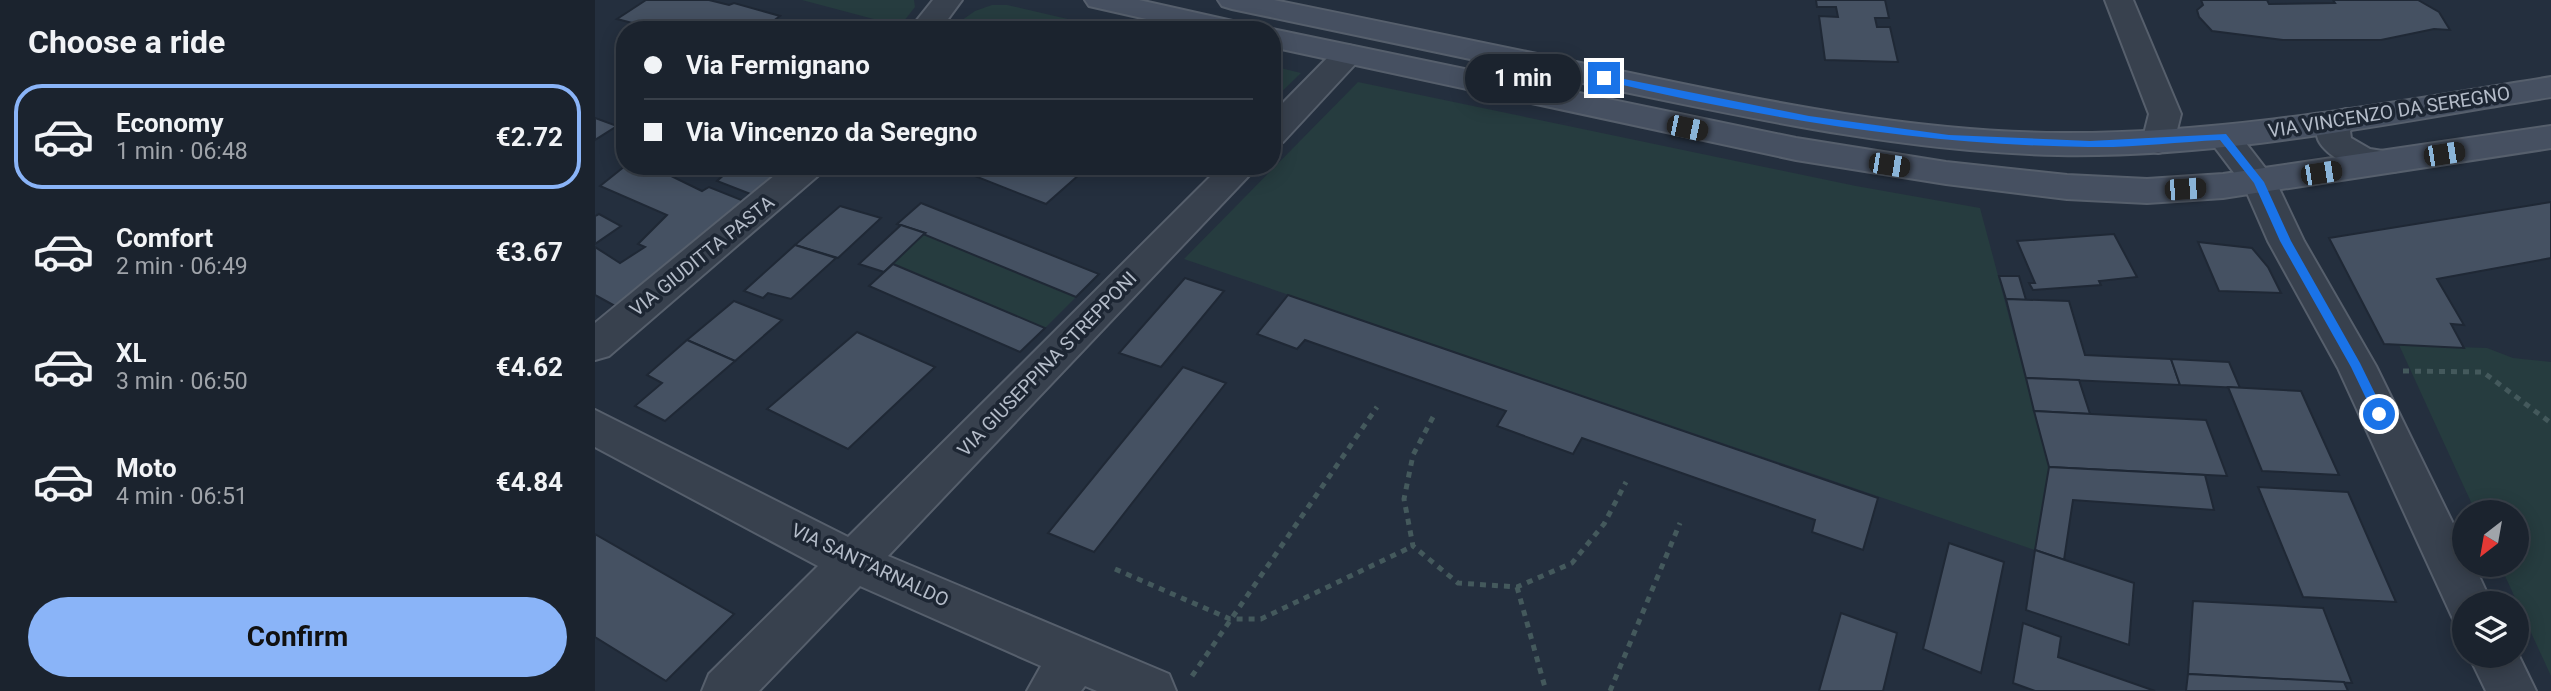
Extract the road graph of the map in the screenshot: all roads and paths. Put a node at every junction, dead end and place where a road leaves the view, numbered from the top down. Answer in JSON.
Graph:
{"nodes":[{"id":1,"x":949,"y":0,"type":"edge"},
{"id":2,"x":1099,"y":0,"type":"edge"},
{"id":3,"x":1232,"y":0,"type":"edge"},
{"id":4,"x":2119,"y":0,"type":"edge"},
{"id":5,"x":932,"y":21,"type":"edge"},
{"id":6,"x":1195,"y":21,"type":"edge"},
{"id":7,"x":1281,"y":40,"type":"edge"},
{"id":8,"x":1347,"y":54,"type":"junction"},
{"id":9,"x":2551,"y":88,"type":"edge"},
{"id":10,"x":2346,"y":119,"type":"junction"},
{"id":11,"x":1281,"y":125,"type":"edge"},
{"id":12,"x":2223,"y":137,"type":"junction"},
{"id":13,"x":2551,"y":137,"type":"edge"},
{"id":14,"x":2158,"y":142,"type":"junction"},
{"id":15,"x":2390,"y":163,"type":"junction"},
{"id":16,"x":797,"y":175,"type":"edge"},
{"id":17,"x":1232,"y":175,"type":"edge"},
{"id":18,"x":2259,"y":182,"type":"junction"},
{"id":19,"x":595,"y":345,"type":"edge"},
{"id":20,"x":2402,"y":370,"type":"dead end"},
{"id":21,"x":1377,"y":407,"type":"dead end"},
{"id":22,"x":1433,"y":417,"type":"dead end"},
{"id":23,"x":2551,"y":424,"type":"edge"},
{"id":24,"x":595,"y":427,"type":"edge"},
{"id":25,"x":1626,"y":482,"type":"dead end"},
{"id":26,"x":1679,"y":523,"type":"dead end"},
{"id":27,"x":1413,"y":546,"type":"junction"},
{"id":28,"x":852,"y":561,"type":"junction"},
{"id":29,"x":1115,"y":569,"type":"dead end"},
{"id":30,"x":1517,"y":587,"type":"junction"},
{"id":31,"x":2463,"y":591,"type":"edge"},
{"id":32,"x":1230,"y":619,"type":"junction"},
{"id":33,"x":2500,"y":668,"type":"edge"},
{"id":34,"x":1065,"y":674,"type":"edge"},
{"id":35,"x":1170,"y":686,"type":"edge"},
{"id":36,"x":726,"y":691,"type":"edge"},
{"id":37,"x":1546,"y":691,"type":"edge"},
{"id":38,"x":1610,"y":691,"type":"edge"},
{"id":39,"x":2512,"y":691,"type":"edge"}],
"edges":[{"from":1,"to":5,"type":"street"},
{"from":2,"to":6,"type":"main road"},
{"from":3,"to":14,"type":"main road","name":"VIA VINCENZO DA SEREGNO"},
{"from":4,"to":14,"type":"street"},
{"from":7,"to":8,"type":"main road"},
{"from":8,"to":11,"type":"street"},
{"from":8,"to":18,"type":"main road"},
{"from":9,"to":10,"type":"main road","name":"VIA VINCENZO DA SEREGNO"},
{"from":10,"to":12,"type":"main road","name":"VIA VINCENZO DA SEREGNO"},
{"from":10,"to":15,"type":"street"},
{"from":12,"to":14,"type":"main road","name":"VIA VINCENZO DA SEREGNO"},
{"from":12,"to":18,"type":"street"},
{"from":13,"to":15,"type":"main road"},
{"from":15,"to":18,"type":"main road"},
{"from":16,"to":19,"type":"street","name":"VIA GIUDITTA PASTA"},
{"from":17,"to":28,"type":"street","name":"VIA GIUSEPPINA STREPPONI"},
{"from":18,"to":31,"type":"street"},
{"from":20,"to":23,"type":"path"},
{"from":21,"to":32,"type":"path"},
{"from":22,"to":27,"type":"path"},
{"from":24,"to":28,"type":"street","name":"VIA SANT'ARNALDO"},
{"from":25,"to":30,"type":"path"},
{"from":26,"to":38,"type":"path"},
{"from":27,"to":30,"type":"path"},
{"from":27,"to":32,"type":"path"},
{"from":28,"to":34,"type":"street","name":"VIA SANT'ARNALDO"},
{"from":28,"to":36,"type":"street","name":"VIA GIUSEPPINA STREPPONI"},
{"from":29,"to":32,"type":"path"},
{"from":30,"to":37,"type":"path"},
{"from":32,"to":35,"type":"path"},
{"from":33,"to":39,"type":"street"},
{"from":34,"to":35,"type":"street","name":"VIA SANT'ARNALDO"}]}
